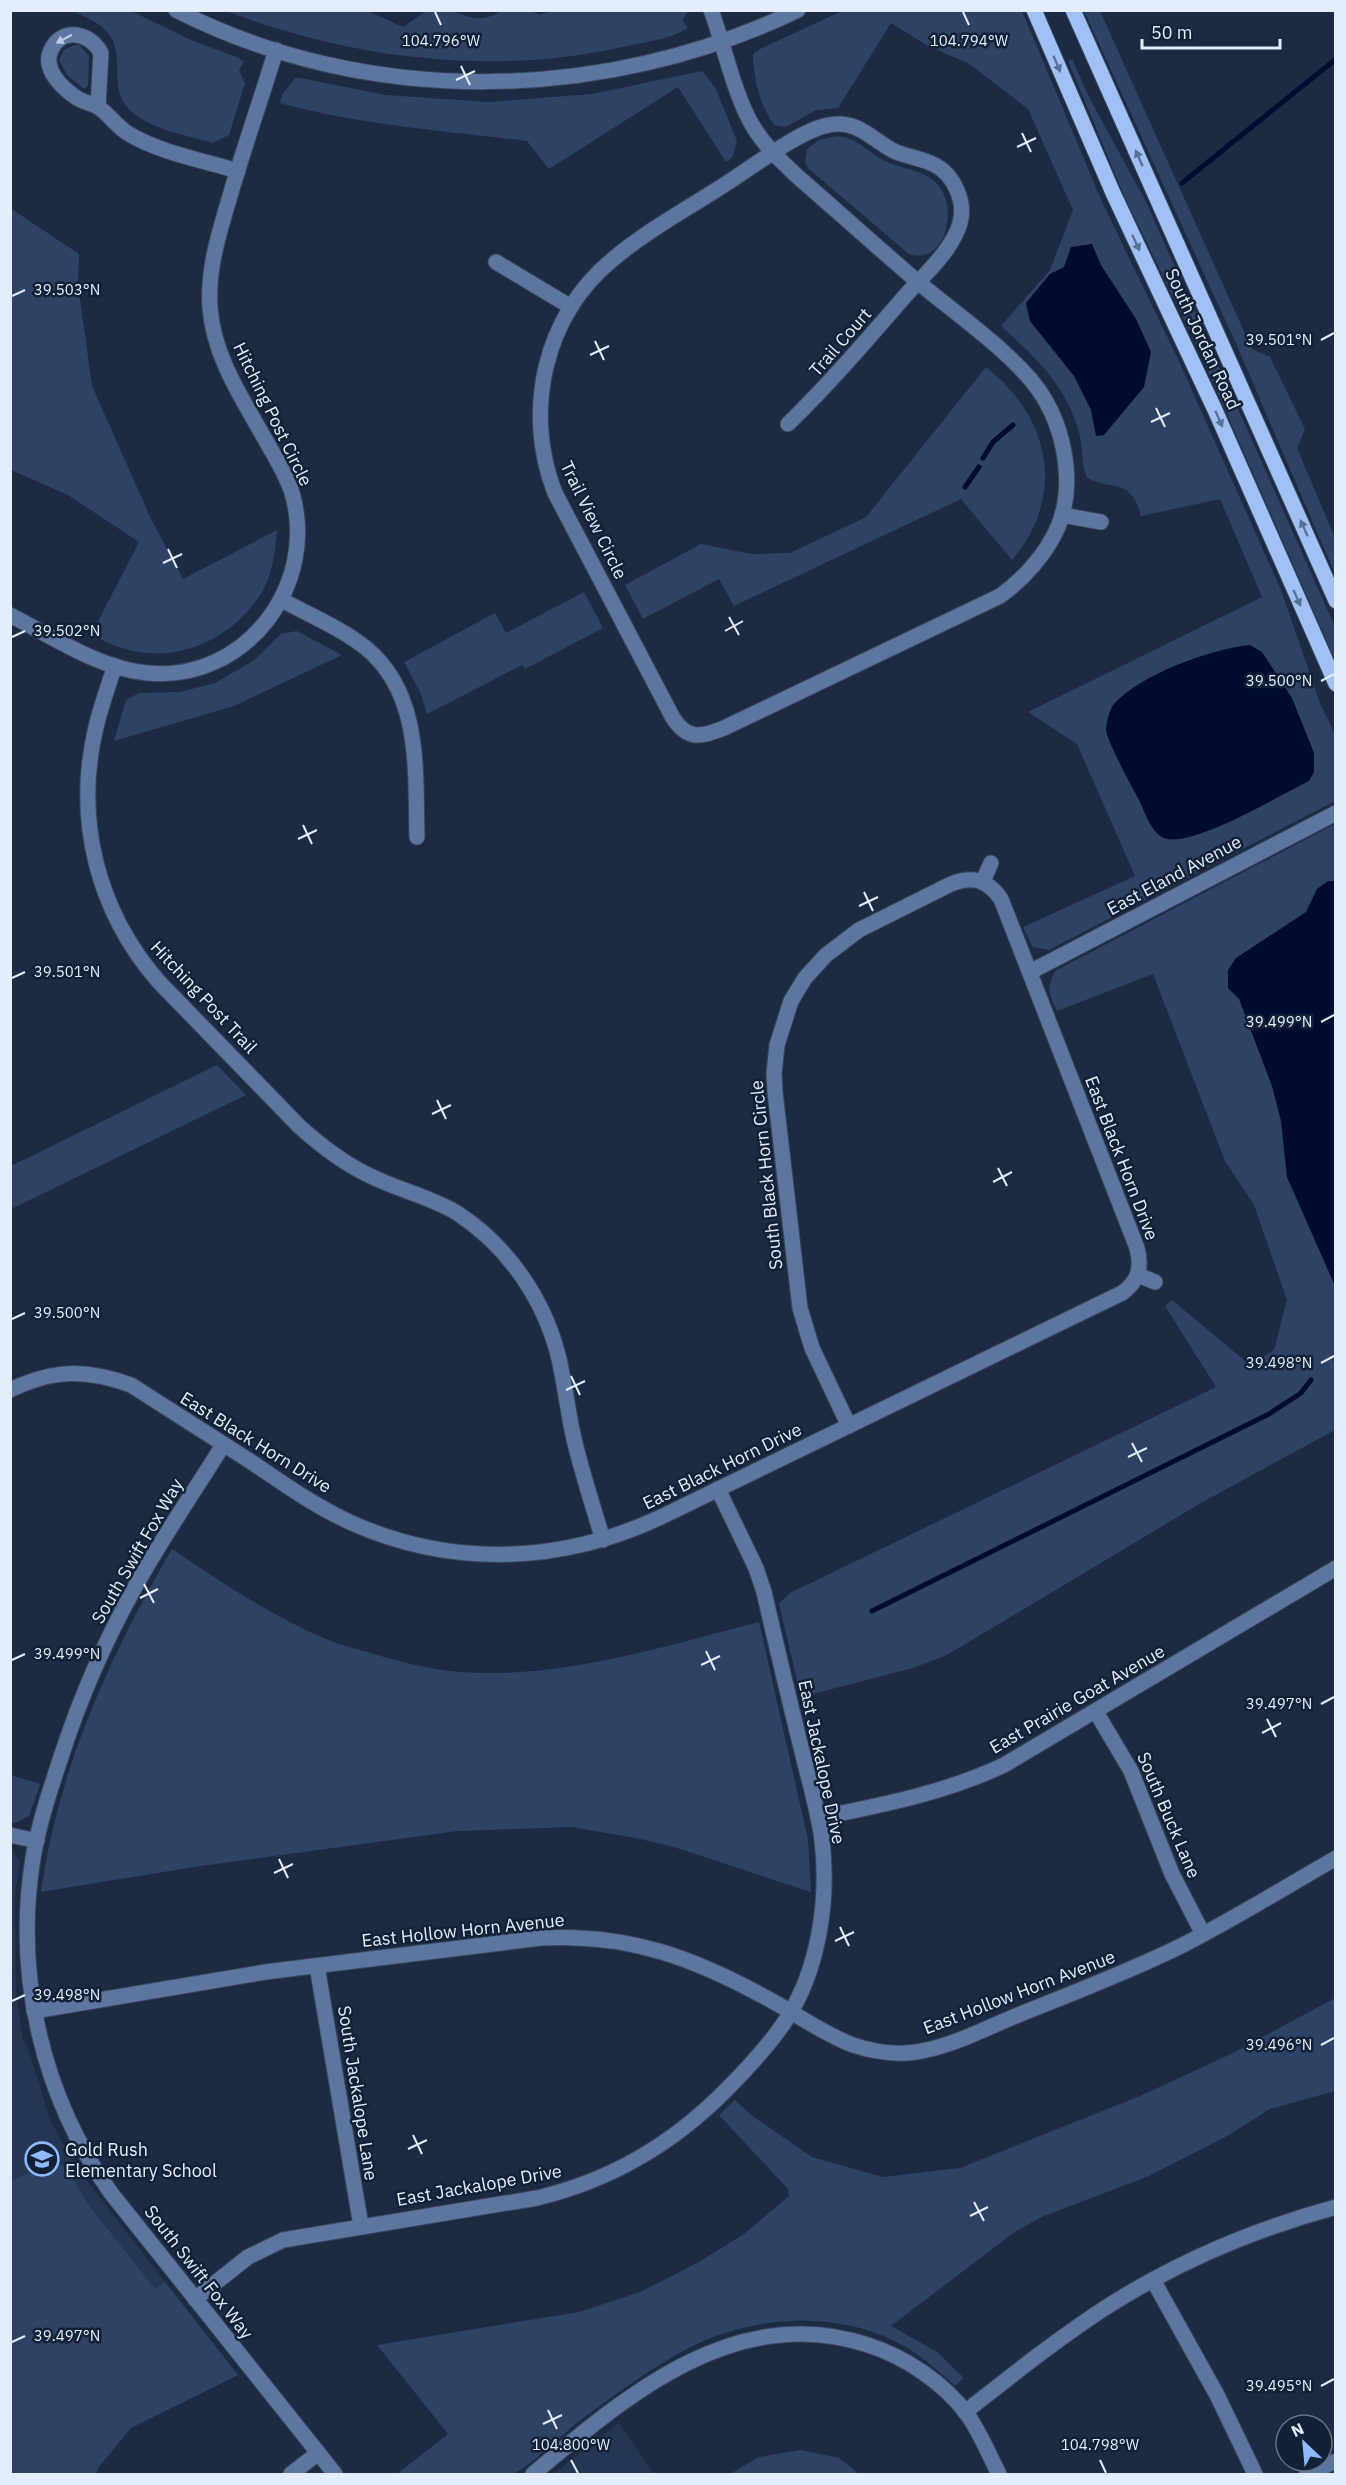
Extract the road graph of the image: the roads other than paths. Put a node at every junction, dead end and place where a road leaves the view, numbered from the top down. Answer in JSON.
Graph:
{"nodes":[{"id":1,"x":176,"y":10,"type":"edge"},
{"id":2,"x":711,"y":10,"type":"edge"},
{"id":3,"x":798,"y":10,"type":"edge"},
{"id":4,"x":1034,"y":10,"type":"edge"},
{"id":5,"x":1073,"y":10,"type":"edge"},
{"id":6,"x":721,"y":42,"type":"junction"},
{"id":7,"x":276,"y":50,"type":"junction"},
{"id":8,"x":98,"y":107,"type":"junction"},
{"id":9,"x":775,"y":153,"type":"junction"},
{"id":10,"x":238,"y":171,"type":"junction"},
{"id":11,"x":496,"y":262,"type":"dead end"},
{"id":12,"x":918,"y":282,"type":"junction"},
{"id":13,"x":571,"y":307,"type":"junction"},
{"id":14,"x":788,"y":424,"type":"dead end"},
{"id":15,"x":1062,"y":515,"type":"junction"},
{"id":16,"x":1101,"y":522,"type":"dead end"},
{"id":17,"x":282,"y":600,"type":"junction"},
{"id":18,"x":1335,"y":601,"type":"edge"},
{"id":19,"x":10,"y":615,"type":"edge"},
{"id":20,"x":115,"y":666,"type":"junction"},
{"id":21,"x":1335,"y":684,"type":"edge"},
{"id":22,"x":1335,"y":813,"type":"edge"},
{"id":23,"x":417,"y":837,"type":"dead end"},
{"id":24,"x":991,"y":863,"type":"dead end"},
{"id":25,"x":983,"y":881,"type":"junction"},
{"id":26,"x":1030,"y":972,"type":"junction"},
{"id":27,"x":1138,"y":1275,"type":"junction"},
{"id":28,"x":1155,"y":1282,"type":"dead end"},
{"id":29,"x":10,"y":1390,"type":"edge"},
{"id":30,"x":849,"y":1426,"type":"junction"},
{"id":31,"x":223,"y":1445,"type":"junction"},
{"id":32,"x":718,"y":1489,"type":"junction"},
{"id":33,"x":603,"y":1540,"type":"junction"},
{"id":34,"x":1335,"y":1568,"type":"edge"},
{"id":35,"x":1096,"y":1712,"type":"junction"},
{"id":36,"x":818,"y":1818,"type":"junction"},
{"id":37,"x":10,"y":1835,"type":"edge"},
{"id":38,"x":36,"y":1841,"type":"junction"},
{"id":39,"x":1335,"y":1858,"type":"edge"},
{"id":40,"x":1203,"y":1934,"type":"junction"},
{"id":41,"x":317,"y":1966,"type":"junction"},
{"id":42,"x":34,"y":2011,"type":"junction"},
{"id":43,"x":791,"y":2012,"type":"junction"},
{"id":44,"x":1335,"y":2207,"type":"edge"},
{"id":45,"x":361,"y":2226,"type":"junction"},
{"id":46,"x":1153,"y":2280,"type":"junction"},
{"id":47,"x":195,"y":2299,"type":"junction"},
{"id":48,"x":965,"y":2412,"type":"junction"},
{"id":49,"x":317,"y":2454,"type":"junction"},
{"id":50,"x":1335,"y":2461,"type":"edge"},
{"id":51,"x":291,"y":2475,"type":"edge"},
{"id":52,"x":335,"y":2475,"type":"edge"},
{"id":53,"x":533,"y":2475,"type":"edge"},
{"id":54,"x":999,"y":2475,"type":"edge"},
{"id":55,"x":1255,"y":2475,"type":"edge"},
{"id":56,"x":1307,"y":2475,"type":"edge"}],
"edges":[{"from":1,"to":7,"type":"street"},
{"from":2,"to":6,"type":"street","name":"Trail View Circle"},
{"from":3,"to":6,"type":"street"},
{"from":4,"to":21,"type":"main road","name":"South Jordan Road","one_way":true},
{"from":18,"to":5,"type":"main road","name":"South Jordan Road","one_way":true},
{"from":6,"to":7,"type":"street"},
{"from":6,"to":9,"type":"street","name":"Trail View Circle"},
{"from":7,"to":10,"type":"street","name":"Hitching Post Circle"},
{"from":8,"to":8,"type":"street","one_way":true},
{"from":8,"to":10,"type":"street"},
{"from":9,"to":12,"type":"street","name":"Trail View Circle"},
{"from":9,"to":12,"type":"street","name":"Trail View Circle"},
{"from":9,"to":13,"type":"street","name":"Trail View Circle"},
{"from":10,"to":17,"type":"street","name":"Hitching Post Circle"},
{"from":11,"to":13,"type":"street"},
{"from":12,"to":14,"type":"street","name":"Trail Court"},
{"from":12,"to":15,"type":"street","name":"Trail View Circle"},
{"from":13,"to":15,"type":"street","name":"Trail View Circle"},
{"from":15,"to":16,"type":"street"},
{"from":17,"to":20,"type":"street","name":"Hitching Post Circle"},
{"from":17,"to":23,"type":"street"},
{"from":19,"to":20,"type":"street","name":"Hitching Post Circle"},
{"from":20,"to":33,"type":"street","name":"Hitching Post Trail"},
{"from":22,"to":26,"type":"street","name":"East Eland Avenue"},
{"from":24,"to":25,"type":"street"},
{"from":25,"to":26,"type":"street"},
{"from":25,"to":30,"type":"street","name":"South Black Horn Circle"},
{"from":26,"to":27,"type":"street","name":"East Black Horn Drive"},
{"from":27,"to":28,"type":"street"},
{"from":27,"to":30,"type":"street","name":"East Black Horn Drive"},
{"from":29,"to":31,"type":"street","name":"East Black Horn Drive"},
{"from":30,"to":32,"type":"street","name":"East Black Horn Drive"},
{"from":31,"to":33,"type":"street","name":"East Black Horn Drive"},
{"from":31,"to":38,"type":"street","name":"South Swift Fox Way"},
{"from":32,"to":33,"type":"street","name":"East Black Horn Drive"},
{"from":32,"to":36,"type":"street","name":"East Jackalope Drive"},
{"from":34,"to":35,"type":"street","name":"East Prairie Goat Avenue"},
{"from":35,"to":36,"type":"street","name":"East Prairie Goat Avenue"},
{"from":35,"to":40,"type":"street","name":"South Buck Lane"},
{"from":36,"to":43,"type":"street","name":"East Jackalope Drive"},
{"from":37,"to":38,"type":"street"},
{"from":38,"to":42,"type":"street","name":"South Swift Fox Way"},
{"from":39,"to":40,"type":"street","name":"East Hollow Horn Avenue"},
{"from":40,"to":43,"type":"street","name":"East Hollow Horn Avenue"},
{"from":41,"to":42,"type":"street","name":"East Hollow Horn Avenue"},
{"from":41,"to":43,"type":"street","name":"East Hollow Horn Avenue"},
{"from":41,"to":45,"type":"street","name":"South Jackalope Lane"},
{"from":42,"to":47,"type":"street","name":"South Swift Fox Way"},
{"from":43,"to":45,"type":"street","name":"East Jackalope Drive"},
{"from":44,"to":46,"type":"street"},
{"from":45,"to":47,"type":"street","name":"East Jackalope Drive"},
{"from":46,"to":48,"type":"street"},
{"from":46,"to":55,"type":"street"},
{"from":47,"to":49,"type":"street","name":"South Swift Fox Way"},
{"from":48,"to":53,"type":"street"},
{"from":48,"to":54,"type":"street"},
{"from":49,"to":51,"type":"street"},
{"from":49,"to":52,"type":"street","name":"South Swift Fox Way"},
{"from":50,"to":56,"type":"street"}]}
